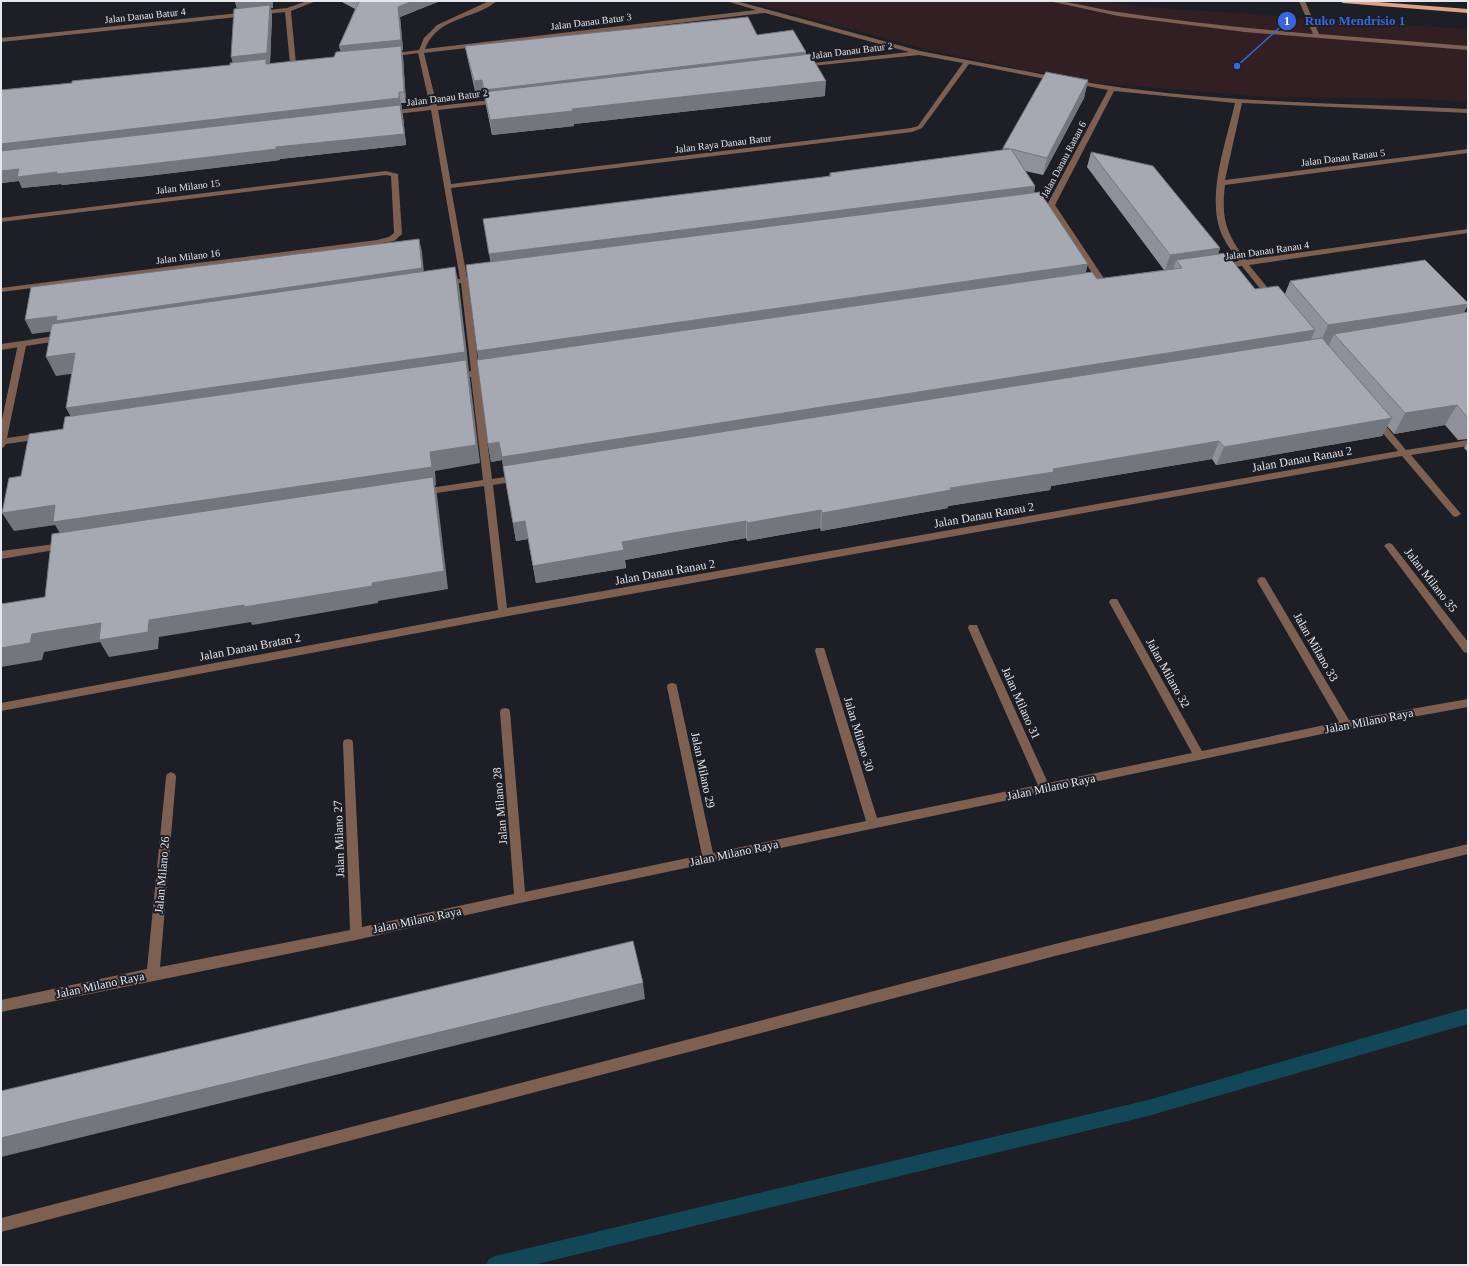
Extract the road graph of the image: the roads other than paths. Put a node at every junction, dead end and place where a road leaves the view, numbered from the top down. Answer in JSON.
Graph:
{"nodes":[{"id":1,"x":312,"y":1,"type":"edge"},
{"id":2,"x":494,"y":1,"type":"edge"},
{"id":3,"x":729,"y":1,"type":"edge"},
{"id":4,"x":1052,"y":1,"type":"edge"},
{"id":5,"x":1302,"y":1,"type":"edge"},
{"id":6,"x":1343,"y":1,"type":"edge"},
{"id":7,"x":288,"y":10,"type":"junction"},
{"id":8,"x":764,"y":11,"type":"junction"},
{"id":9,"x":1468,"y":11,"type":"edge"},
{"id":10,"x":1317,"y":36,"type":"junction"},
{"id":11,"x":1,"y":40,"type":"edge"},
{"id":12,"x":1468,"y":48,"type":"edge"},
{"id":13,"x":421,"y":52,"type":"junction"},
{"id":14,"x":919,"y":53,"type":"junction"},
{"id":15,"x":383,"y":56,"type":"edge"},
{"id":16,"x":967,"y":62,"type":"junction"},
{"id":17,"x":301,"y":63,"type":"edge"},
{"id":18,"x":293,"y":64,"type":"junction"},
{"id":19,"x":285,"y":65,"type":"edge"},
{"id":20,"x":800,"y":66,"type":"edge"},
{"id":21,"x":1112,"y":89,"type":"junction"},
{"id":22,"x":506,"y":100,"type":"edge"},
{"id":23,"x":1239,"y":101,"type":"junction"},
{"id":24,"x":434,"y":108,"type":"junction"},
{"id":25,"x":1468,"y":111,"type":"edge"},
{"id":26,"x":379,"y":114,"type":"edge"},
{"id":27,"x":1468,"y":151,"type":"edge"},
{"id":28,"x":378,"y":173,"type":"joint"},
{"id":29,"x":1221,"y":183,"type":"junction"},
{"id":30,"x":448,"y":186,"type":"junction"},
{"id":31,"x":1051,"y":205,"type":"junction"},
{"id":32,"x":1027,"y":208,"type":"edge"},
{"id":33,"x":1,"y":220,"type":"edge"},
{"id":34,"x":1468,"y":231,"type":"edge"},
{"id":35,"x":1244,"y":263,"type":"junction"},
{"id":36,"x":1212,"y":268,"type":"edge"},
{"id":37,"x":488,"y":277,"type":"edge"},
{"id":38,"x":464,"y":280,"type":"junction"},
{"id":39,"x":1103,"y":283,"type":"edge"},
{"id":40,"x":433,"y":284,"type":"edge"},
{"id":41,"x":1,"y":290,"type":"edge"},
{"id":42,"x":1278,"y":304,"type":"edge"},
{"id":43,"x":72,"y":337,"type":"edge"},
{"id":44,"x":22,"y":344,"type":"junction"},
{"id":45,"x":1,"y":347,"type":"edge"},
{"id":46,"x":499,"y":370,"type":"edge"},
{"id":47,"x":475,"y":374,"type":"junction"},
{"id":48,"x":444,"y":378,"type":"edge"},
{"id":49,"x":1373,"y":417,"type":"edge"},
{"id":50,"x":49,"y":435,"type":"edge"},
{"id":51,"x":1,"y":443,"type":"edge"},
{"id":52,"x":1468,"y":443,"type":"edge"},
{"id":53,"x":1404,"y":453,"type":"junction"},
{"id":54,"x":528,"y":476,"type":"edge"},
{"id":55,"x":489,"y":482,"type":"junction"},
{"id":56,"x":410,"y":494,"type":"edge"},
{"id":57,"x":1456,"y":514,"type":"dead end"},
{"id":58,"x":72,"y":544,"type":"edge"},
{"id":59,"x":1389,"y":546,"type":"dead end"},
{"id":60,"x":1,"y":555,"type":"edge"},
{"id":61,"x":1262,"y":581,"type":"dead end"},
{"id":62,"x":1114,"y":602,"type":"dead end"},
{"id":63,"x":503,"y":613,"type":"junction"},
{"id":64,"x":973,"y":628,"type":"dead end"},
{"id":65,"x":1468,"y":649,"type":"edge"},
{"id":66,"x":820,"y":651,"type":"dead end"},
{"id":67,"x":672,"y":687,"type":"dead end"},
{"id":68,"x":1468,"y":703,"type":"edge"},
{"id":69,"x":1,"y":707,"type":"edge"},
{"id":70,"x":505,"y":712,"type":"dead end"},
{"id":71,"x":1346,"y":725,"type":"junction"},
{"id":72,"x":348,"y":743,"type":"dead end"},
{"id":73,"x":1199,"y":756,"type":"junction"},
{"id":74,"x":171,"y":777,"type":"dead end"},
{"id":75,"x":1045,"y":788,"type":"junction"},
{"id":76,"x":873,"y":824,"type":"junction"},
{"id":77,"x":1468,"y":849,"type":"edge"},
{"id":78,"x":708,"y":858,"type":"junction"},
{"id":79,"x":520,"y":898,"type":"junction"},
{"id":80,"x":356,"y":934,"type":"junction"},
{"id":81,"x":153,"y":974,"type":"junction"},
{"id":82,"x":1,"y":1006,"type":"edge"},
{"id":83,"x":1,"y":1225,"type":"edge"}],
"edges":[{"from":1,"to":7,"type":"street","name":"Jalan Danau Batur 4"},
{"from":2,"to":13,"type":"street"},
{"from":3,"to":8,"type":"street"},
{"from":4,"to":10,"type":"street"},
{"from":5,"to":10,"type":"street"},
{"from":6,"to":9,"type":"main road"},
{"from":7,"to":11,"type":"street","name":"Jalan Danau Batur 4"},
{"from":7,"to":18,"type":"street"},
{"from":8,"to":13,"type":"street","name":"Jalan Danau Batur 3"},
{"from":8,"to":14,"type":"street"},
{"from":10,"to":12,"type":"street"},
{"from":13,"to":15,"type":"street","name":"Jalan Danau Batur 3"},
{"from":13,"to":24,"type":"street"},
{"from":14,"to":16,"type":"street"},
{"from":14,"to":20,"type":"street","name":"Jalan Danau Batur 2"},
{"from":16,"to":21,"type":"street"},
{"from":16,"to":30,"type":"street","name":"Jalan Raya Danau Batur"},
{"from":17,"to":18,"type":"street"},
{"from":18,"to":19,"type":"street"},
{"from":21,"to":23,"type":"street"},
{"from":21,"to":31,"type":"street","name":"Jalan Danau Ranau 6"},
{"from":22,"to":24,"type":"street","name":"Jalan Danau Batur 2"},
{"from":23,"to":25,"type":"street"},
{"from":23,"to":29,"type":"street"},
{"from":24,"to":26,"type":"street","name":"Jalan Danau Batur 2"},
{"from":24,"to":30,"type":"street"},
{"from":27,"to":29,"type":"street","name":"Jalan Danau Ranau 5"},
{"from":28,"to":33,"type":"street","name":"Jalan Milano 15"},
{"from":28,"to":41,"type":"street","name":"Jalan Milano 16"},
{"from":29,"to":35,"type":"street"},
{"from":30,"to":38,"type":"street"},
{"from":31,"to":32,"type":"street","name":"Jalan Danau Ranau 6"},
{"from":31,"to":39,"type":"street"},
{"from":34,"to":35,"type":"street","name":"Jalan Danau Ranau 4"},
{"from":35,"to":36,"type":"street","name":"Jalan Danau Ranau 4"},
{"from":35,"to":42,"type":"street"},
{"from":37,"to":38,"type":"street"},
{"from":38,"to":40,"type":"street"},
{"from":38,"to":47,"type":"street"},
{"from":43,"to":44,"type":"street"},
{"from":44,"to":45,"type":"street"},
{"from":44,"to":51,"type":"street"},
{"from":46,"to":47,"type":"street"},
{"from":47,"to":48,"type":"street"},
{"from":47,"to":55,"type":"street"},
{"from":49,"to":53,"type":"street"},
{"from":50,"to":51,"type":"street"},
{"from":52,"to":53,"type":"street","name":"Jalan Danau Ranau 2"},
{"from":53,"to":57,"type":"street"},
{"from":53,"to":63,"type":"street","name":"Jalan Danau Ranau 2"},
{"from":54,"to":55,"type":"street"},
{"from":55,"to":56,"type":"street"},
{"from":55,"to":63,"type":"street"},
{"from":58,"to":60,"type":"street"},
{"from":59,"to":65,"type":"street","name":"Jalan Milano 35"},
{"from":61,"to":71,"type":"street","name":"Jalan Milano 33"},
{"from":62,"to":73,"type":"street","name":"Jalan Milano 32"},
{"from":63,"to":69,"type":"street","name":"Jalan Danau Bratan 2"},
{"from":64,"to":75,"type":"street","name":"Jalan Milano 31"},
{"from":66,"to":76,"type":"street","name":"Jalan Milano 30"},
{"from":67,"to":78,"type":"street","name":"Jalan Milano 29"},
{"from":68,"to":71,"type":"street","name":"Jalan Milano Raya"},
{"from":70,"to":79,"type":"street","name":"Jalan Milano 28"},
{"from":71,"to":73,"type":"street","name":"Jalan Milano Raya"},
{"from":72,"to":80,"type":"street","name":"Jalan Milano 27"},
{"from":73,"to":75,"type":"street","name":"Jalan Milano Raya"},
{"from":74,"to":81,"type":"street","name":"Jalan Milano 26"},
{"from":75,"to":76,"type":"street","name":"Jalan Milano Raya"},
{"from":76,"to":78,"type":"street","name":"Jalan Milano Raya"},
{"from":77,"to":83,"type":"street"},
{"from":78,"to":79,"type":"street","name":"Jalan Milano Raya"},
{"from":79,"to":80,"type":"street","name":"Jalan Milano Raya"},
{"from":80,"to":81,"type":"street","name":"Jalan Milano Raya"},
{"from":81,"to":82,"type":"street","name":"Jalan Milano Raya"}]}
